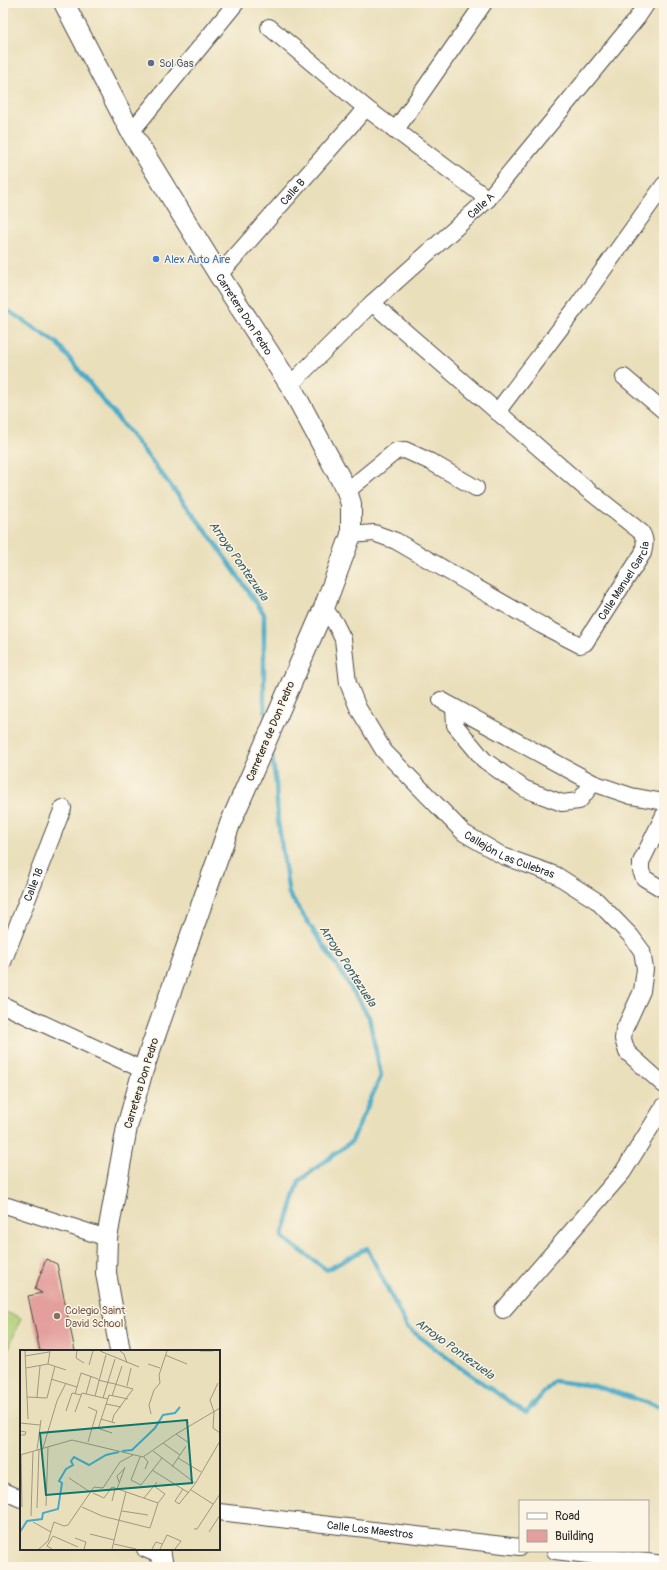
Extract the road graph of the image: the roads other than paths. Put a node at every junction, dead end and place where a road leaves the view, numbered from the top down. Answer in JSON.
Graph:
{"nodes":[{"id":1,"x":64,"y":3,"type":"edge"},
{"id":2,"x":236,"y":3,"type":"edge"},
{"id":3,"x":484,"y":3,"type":"edge"},
{"id":4,"x":647,"y":3,"type":"edge"},
{"id":5,"x":269,"y":27,"type":"dead end"},
{"id":6,"x":366,"y":108,"type":"junction"},
{"id":7,"x":395,"y":130,"type":"junction"},
{"id":8,"x":131,"y":132,"type":"junction"},
{"id":9,"x":664,"y":185,"type":"edge"},
{"id":10,"x":488,"y":199,"type":"junction"},
{"id":11,"x":219,"y":275,"type":"junction"},
{"id":12,"x":372,"y":303,"type":"junction"},
{"id":13,"x":624,"y":377,"type":"dead end"},
{"id":14,"x":290,"y":385,"type":"junction"},
{"id":15,"x":664,"y":411,"type":"edge"},
{"id":16,"x":497,"y":412,"type":"junction"},
{"id":17,"x":476,"y":488,"type":"dead end"},
{"id":18,"x":347,"y":491,"type":"junction"},
{"id":19,"x":351,"y":535,"type":"junction"},
{"id":20,"x":324,"y":608,"type":"junction"},
{"id":21,"x":310,"y":638,"type":"joint"},
{"id":22,"x":593,"y":783,"type":"junction"},
{"id":23,"x":664,"y":802,"type":"edge"},
{"id":24,"x":63,"y":808,"type":"dead end"},
{"id":25,"x":663,"y":820,"type":"edge"},
{"id":26,"x":230,"y":824,"type":"joint"},
{"id":27,"x":664,"y":890,"type":"edge"},
{"id":28,"x":6,"y":946,"type":"edge"},
{"id":29,"x":3,"y":962,"type":"edge"},
{"id":30,"x":3,"y":1005,"type":"edge"},
{"id":31,"x":143,"y":1070,"type":"junction"},
{"id":32,"x":664,"y":1085,"type":"edge"},
{"id":33,"x":664,"y":1106,"type":"edge"},
{"id":34,"x":8,"y":1206,"type":"dead end"},
{"id":35,"x":107,"y":1238,"type":"junction"},
{"id":36,"x":504,"y":1310,"type":"dead end"},
{"id":37,"x":120,"y":1350,"type":"edge"},
{"id":38,"x":3,"y":1491,"type":"edge"},
{"id":39,"x":20,"y":1499,"type":"edge"},
{"id":40,"x":220,"y":1512,"type":"edge"},
{"id":41,"x":519,"y":1547,"type":"edge"},
{"id":42,"x":563,"y":1552,"type":"edge"},
{"id":43,"x":664,"y":1564,"type":"edge"}],
"edges":[{"from":1,"to":8,"type":"street","name":"Carretera Don Pedro"},
{"from":2,"to":8,"type":"street"},
{"from":3,"to":7,"type":"street"},
{"from":4,"to":10,"type":"street","name":"Calle A"},
{"from":5,"to":6,"type":"street"},
{"from":6,"to":7,"type":"street"},
{"from":6,"to":11,"type":"street","name":"Calle B"},
{"from":7,"to":10,"type":"street"},
{"from":8,"to":11,"type":"street","name":"Carretera Don Pedro"},
{"from":9,"to":16,"type":"street"},
{"from":10,"to":12,"type":"street","name":"Calle A"},
{"from":11,"to":14,"type":"street","name":"Carretera Don Pedro"},
{"from":12,"to":14,"type":"street","name":"Calle A"},
{"from":12,"to":16,"type":"street","name":"Calle Manuel García"},
{"from":13,"to":15,"type":"street"},
{"from":14,"to":18,"type":"street","name":"Carretera Don Pedro"},
{"from":16,"to":19,"type":"street","name":"Calle Manuel García"},
{"from":17,"to":18,"type":"street"},
{"from":18,"to":19,"type":"street","name":"Carretera Don Pedro"},
{"from":19,"to":20,"type":"street","name":"Carretera Don Pedro"},
{"from":20,"to":21,"type":"street","name":"Carretera Don Pedro"},
{"from":20,"to":32,"type":"street","name":"Callejón Las Culebras"},
{"from":21,"to":26,"type":"street","name":"Carretera de Don Pedro"},
{"from":22,"to":22,"type":"street"},
{"from":22,"to":23,"type":"street"},
{"from":24,"to":28,"type":"street","name":"Calle 18"},
{"from":25,"to":27,"type":"street"},
{"from":26,"to":31,"type":"street","name":"Carretera Don Pedro"},
{"from":28,"to":29,"type":"street","name":"Calle 18"},
{"from":30,"to":31,"type":"street"},
{"from":31,"to":35,"type":"street","name":"Carretera Don Pedro"},
{"from":33,"to":36,"type":"street"},
{"from":34,"to":35,"type":"street"},
{"from":35,"to":37,"type":"street","name":"Carretera Don Pedro"},
{"from":38,"to":39,"type":"street"},
{"from":40,"to":41,"type":"street","name":"Calle Los Maestros"},
{"from":42,"to":43,"type":"street"}]}
